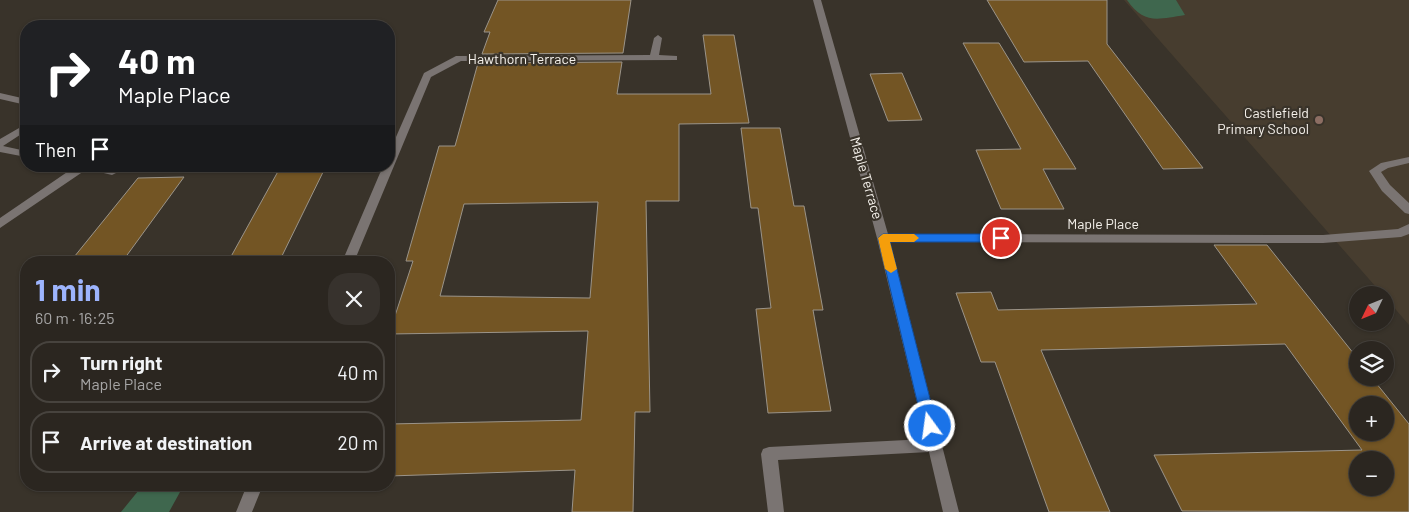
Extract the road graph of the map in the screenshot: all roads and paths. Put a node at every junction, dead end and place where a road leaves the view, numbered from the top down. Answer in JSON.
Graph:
{"nodes":[{"id":1,"x":817,"y":0,"type":"edge"},
{"id":2,"x":658,"y":38,"type":"dead end"},
{"id":3,"x":654,"y":58,"type":"junction"},
{"id":4,"x":674,"y":58,"type":"dead end"},
{"id":5,"x":0,"y":96,"type":"edge"},
{"id":6,"x":20,"y":101,"type":"edge"},
{"id":7,"x":20,"y":131,"type":"edge"},
{"id":8,"x":0,"y":144,"type":"edge"},
{"id":9,"x":0,"y":148,"type":"edge"},
{"id":10,"x":395,"y":151,"type":"edge"},
{"id":11,"x":20,"y":153,"type":"edge"},
{"id":12,"x":1409,"y":160,"type":"edge"},
{"id":13,"x":75,"y":172,"type":"edge"},
{"id":14,"x":386,"y":172,"type":"edge"},
{"id":15,"x":1409,"y":210,"type":"edge"},
{"id":16,"x":0,"y":224,"type":"edge"},
{"id":17,"x":1409,"y":228,"type":"edge"},
{"id":18,"x":883,"y":238,"type":"junction"},
{"id":19,"x":351,"y":256,"type":"edge"},
{"id":20,"x":935,"y":445,"type":"junction"},
{"id":21,"x":253,"y":491,"type":"edge"},
{"id":22,"x":244,"y":512,"type":"edge"},
{"id":23,"x":776,"y":512,"type":"edge"},
{"id":24,"x":951,"y":512,"type":"edge"}],
"edges":[{"from":1,"to":18,"type":"street","name":"Maple Terrace"},
{"from":2,"to":3,"type":"street"},
{"from":3,"to":4,"type":"street","name":"Hawthorn Terrace"},
{"from":3,"to":10,"type":"street","name":"Hawthorn Terrace"},
{"from":5,"to":6,"type":"street"},
{"from":7,"to":8,"type":"street"},
{"from":9,"to":11,"type":"street"},
{"from":12,"to":15,"type":"street"},
{"from":13,"to":16,"type":"street"},
{"from":14,"to":19,"type":"street","name":"Hawthorn Terrace"},
{"from":17,"to":18,"type":"street","name":"Maple Place"},
{"from":18,"to":20,"type":"street","name":"Maple Terrace"},
{"from":20,"to":23,"type":"street"},
{"from":20,"to":24,"type":"street","name":"Maple Terrace"},
{"from":21,"to":22,"type":"street"}]}
